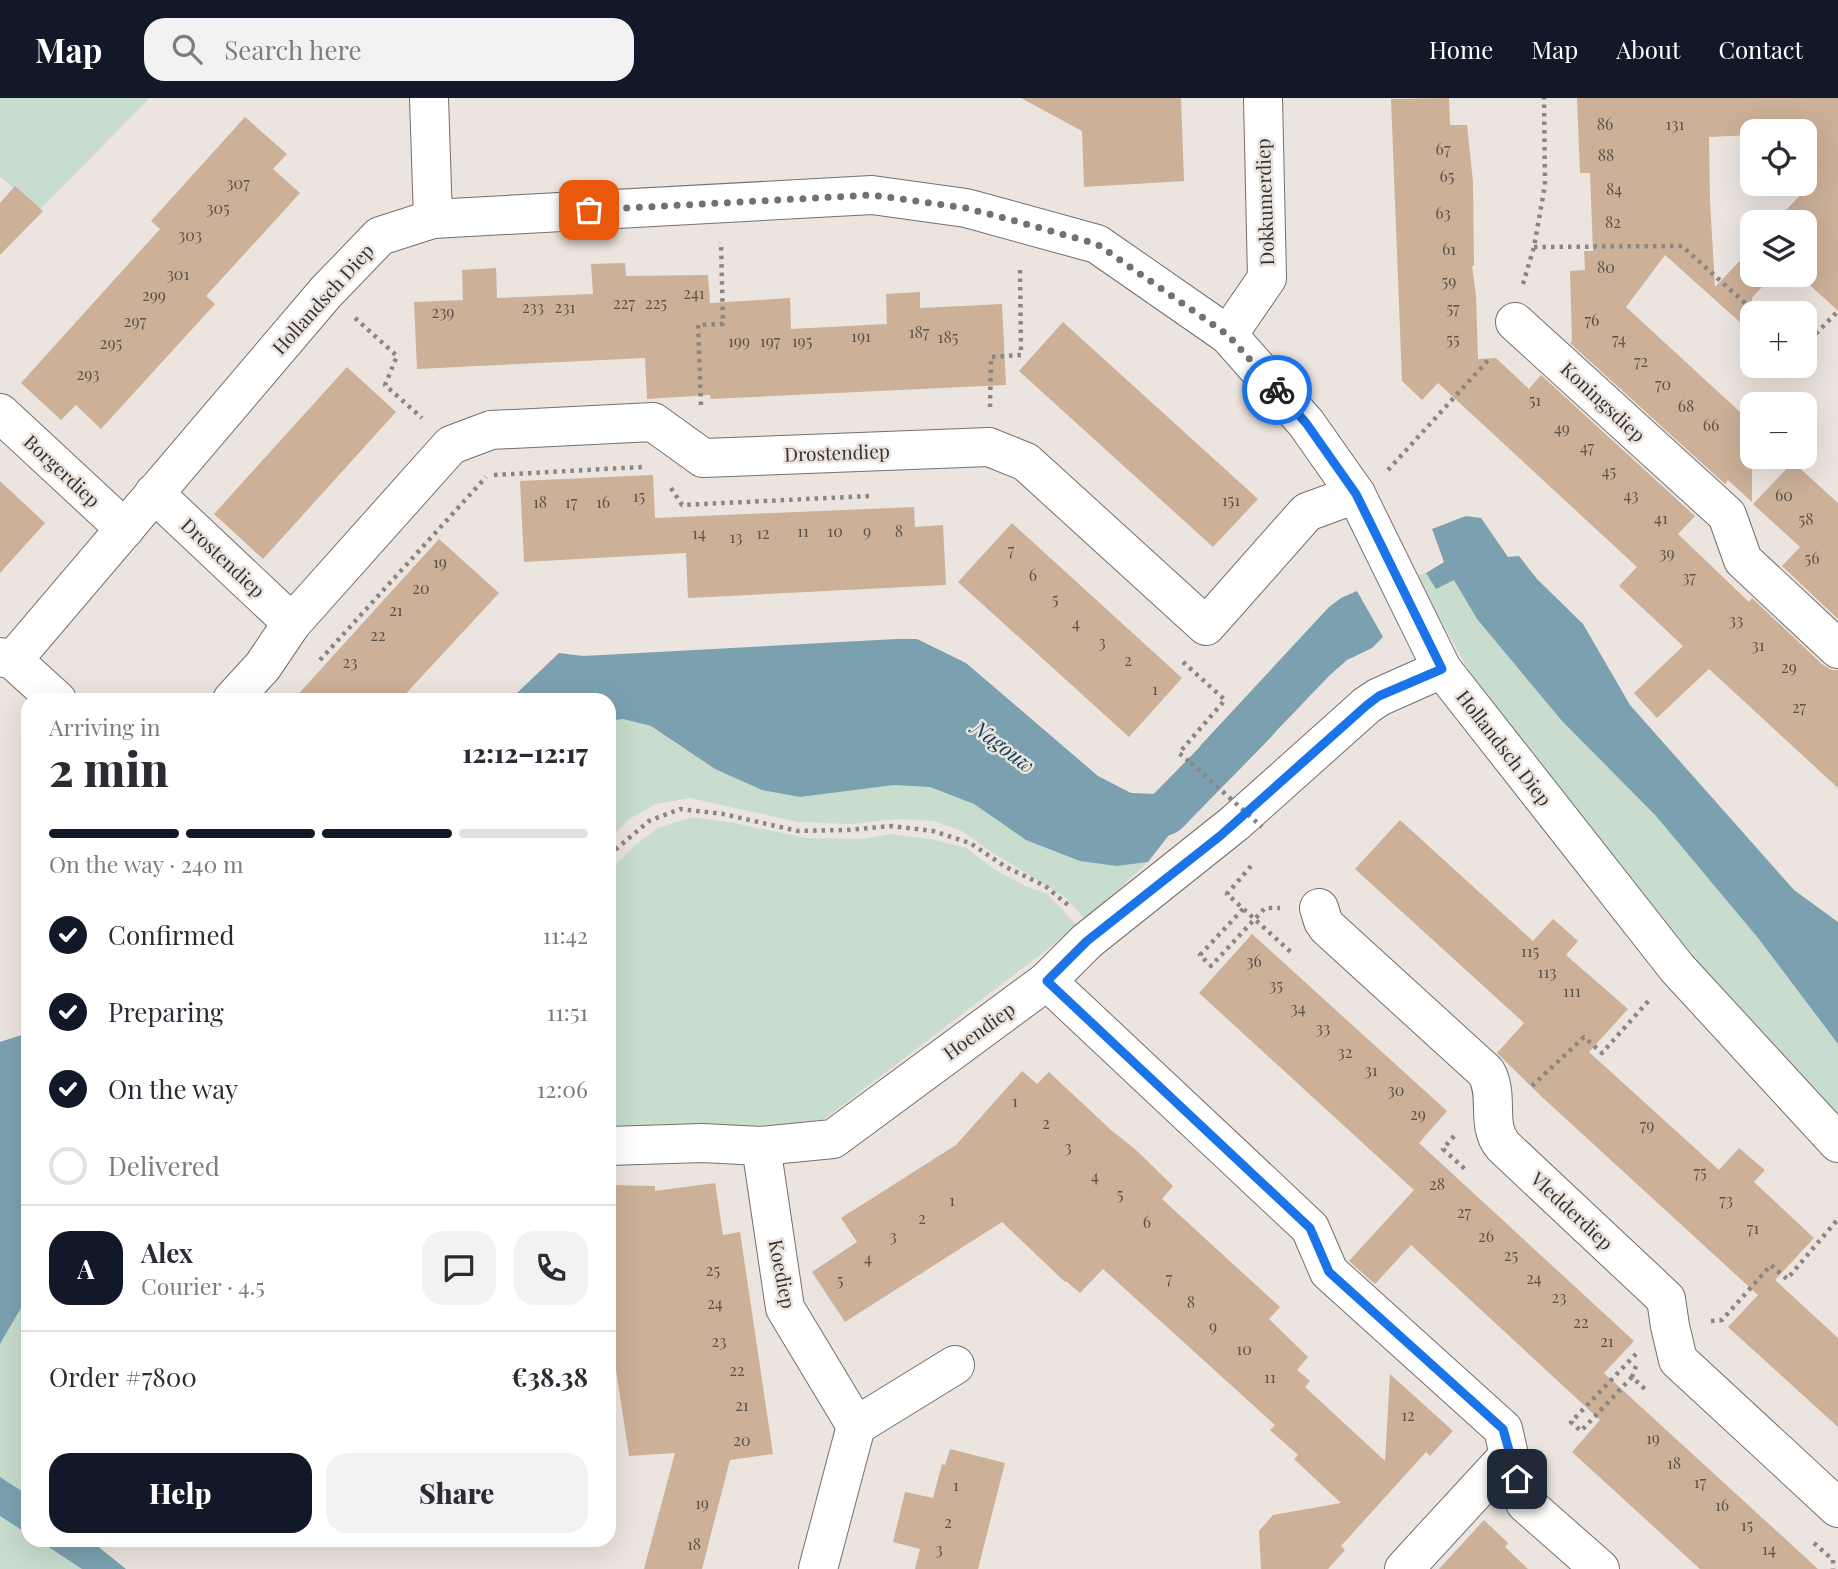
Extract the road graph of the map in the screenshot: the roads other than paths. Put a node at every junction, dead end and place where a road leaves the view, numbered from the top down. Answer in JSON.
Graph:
{"nodes":[{"id":1,"x":429,"y":98,"type":"edge"},
{"id":2,"x":1263,"y":98,"type":"edge"},
{"id":3,"x":433,"y":219,"type":"junction"},
{"id":4,"x":1516,"y":322,"type":"road end"},
{"id":5,"x":1228,"y":335,"type":"junction"},
{"id":6,"x":0,"y":413,"type":"edge"},
{"id":7,"x":154,"y":493,"type":"junction"},
{"id":8,"x":1356,"y":494,"type":"junction"},
{"id":9,"x":125,"y":529,"type":"junction"},
{"id":10,"x":292,"y":624,"type":"junction"},
{"id":11,"x":1838,"y":649,"type":"edge"},
{"id":12,"x":7,"y":658,"type":"edge"},
{"id":13,"x":1442,"y":669,"type":"junction"},
{"id":14,"x":49,"y":693,"type":"edge"},
{"id":15,"x":238,"y":693,"type":"edge"},
{"id":16,"x":1319,"y":908,"type":"dead end"},
{"id":17,"x":1047,"y":981,"type":"junction"},
{"id":18,"x":1838,"y":1143,"type":"edge"},
{"id":19,"x":616,"y":1146,"type":"edge"},
{"id":20,"x":761,"y":1146,"type":"junction"},
{"id":21,"x":954,"y":1365,"type":"dead end"},
{"id":22,"x":856,"y":1426,"type":"junction"},
{"id":23,"x":1509,"y":1455,"type":"junction"},
{"id":24,"x":1838,"y":1508,"type":"edge"},
{"id":25,"x":818,"y":1569,"type":"edge"},
{"id":26,"x":1404,"y":1569,"type":"edge"},
{"id":27,"x":1600,"y":1569,"type":"edge"}],
"edges":[{"from":1,"to":3,"type":"street"},
{"from":2,"to":5,"type":"street","name":"Dokkumerdiep"},
{"from":3,"to":5,"type":"street","name":"Hollandsch Diep"},
{"from":3,"to":7,"type":"street","name":"Hollandsch Diep"},
{"from":4,"to":11,"type":"street","name":"Koningsdiep"},
{"from":5,"to":8,"type":"street","name":"Hollandsch Diep"},
{"from":6,"to":9,"type":"street","name":"Borgerdiep"},
{"from":7,"to":9,"type":"street","name":"Hollandsch Diep"},
{"from":7,"to":10,"type":"street","name":"Drostendiep"},
{"from":8,"to":10,"type":"street","name":"Drostendiep"},
{"from":8,"to":13,"type":"street","name":"Hollandsch Diep"},
{"from":9,"to":12,"type":"street","name":"Hollandsch Diep"},
{"from":10,"to":15,"type":"street"},
{"from":12,"to":14,"type":"street"},
{"from":13,"to":17,"type":"street","name":"Hoendiep"},
{"from":13,"to":18,"type":"street","name":"Hollandsch Diep"},
{"from":16,"to":24,"type":"street","name":"Vledderdiep"},
{"from":17,"to":20,"type":"street","name":"Hoendiep"},
{"from":17,"to":23,"type":"street"},
{"from":19,"to":20,"type":"street","name":"Hoendiep"},
{"from":20,"to":22,"type":"street","name":"Koediep"},
{"from":21,"to":22,"type":"street"},
{"from":22,"to":25,"type":"street"},
{"from":23,"to":26,"type":"street"},
{"from":23,"to":27,"type":"street"}]}
